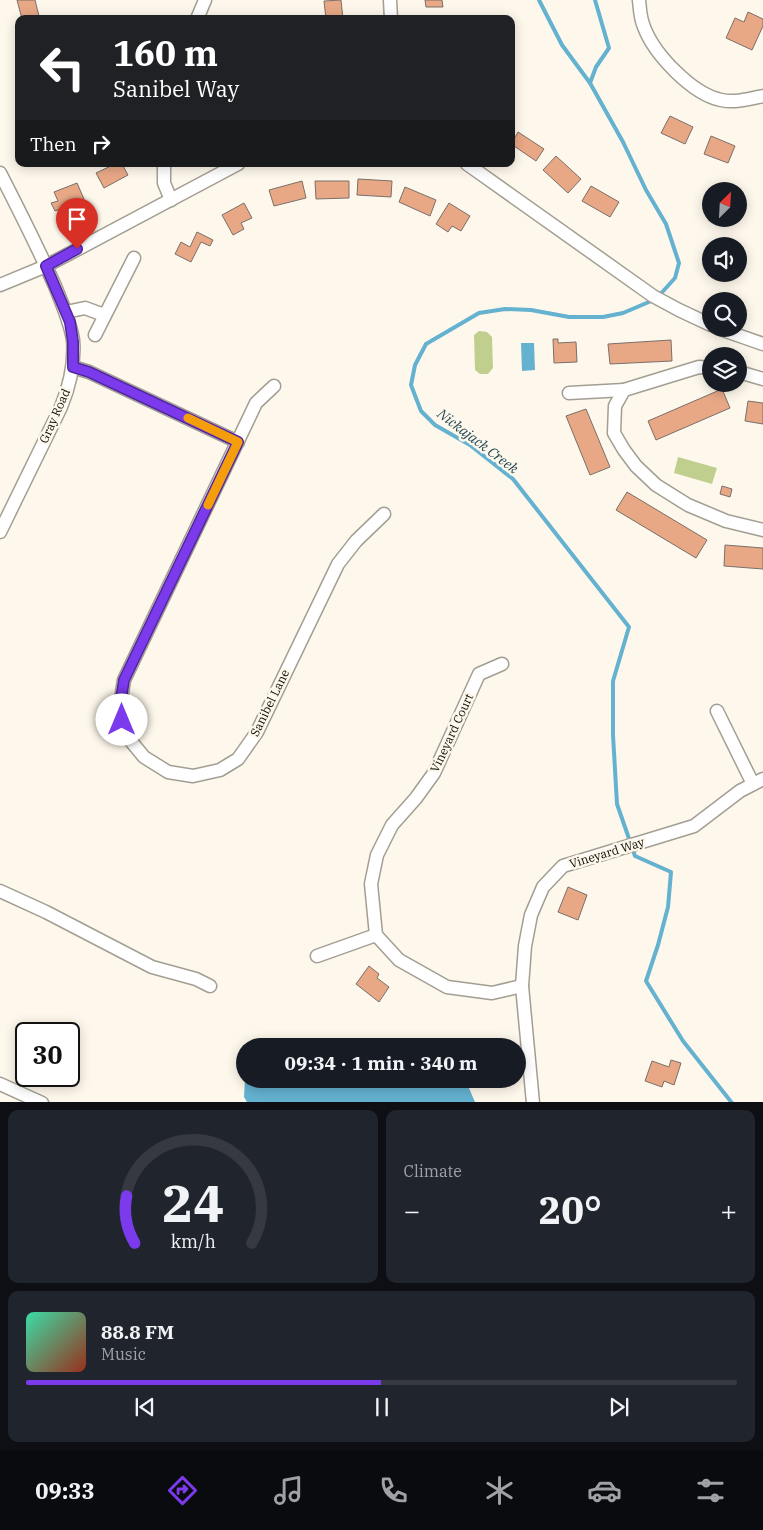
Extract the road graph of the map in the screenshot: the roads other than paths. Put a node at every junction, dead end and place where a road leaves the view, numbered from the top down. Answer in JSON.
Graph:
{"nodes":[{"id":1,"x":205,"y":0,"type":"edge"},
{"id":2,"x":390,"y":0,"type":"edge"},
{"id":3,"x":639,"y":0,"type":"edge"},
{"id":4,"x":198,"y":15,"type":"edge"},
{"id":5,"x":391,"y":15,"type":"edge"},
{"id":6,"x":763,"y":96,"type":"edge"},
{"id":7,"x":164,"y":167,"type":"edge"},
{"id":8,"x":232,"y":167,"type":"edge"},
{"id":9,"x":471,"y":167,"type":"edge"},
{"id":10,"x":0,"y":173,"type":"edge"},
{"id":11,"x":171,"y":200,"type":"junction"},
{"id":12,"x":134,"y":258,"type":"dead end"},
{"id":13,"x":46,"y":266,"type":"junction"},
{"id":14,"x":0,"y":285,"type":"edge"},
{"id":15,"x":66,"y":312,"type":"junction"},
{"id":16,"x":104,"y":315,"type":"junction"},
{"id":17,"x":702,"y":321,"type":"edge"},
{"id":18,"x":95,"y":336,"type":"dead end"},
{"id":19,"x":743,"y":337,"type":"edge"},
{"id":20,"x":763,"y":344,"type":"edge"},
{"id":21,"x":73,"y":367,"type":"junction"},
{"id":22,"x":702,"y":367,"type":"edge"},
{"id":23,"x":747,"y":374,"type":"edge"},
{"id":24,"x":763,"y":379,"type":"edge"},
{"id":25,"x":274,"y":386,"type":"dead end"},
{"id":26,"x":624,"y":390,"type":"junction"},
{"id":27,"x":569,"y":393,"type":"dead end"},
{"id":28,"x":238,"y":442,"type":"junction"},
{"id":29,"x":384,"y":514,"type":"dead end"},
{"id":30,"x":763,"y":530,"type":"edge"},
{"id":31,"x":0,"y":532,"type":"edge"},
{"id":32,"x":502,"y":664,"type":"dead end"},
{"id":33,"x":717,"y":710,"type":"dead end"},
{"id":34,"x":758,"y":782,"type":"edge"},
{"id":35,"x":0,"y":892,"type":"edge"},
{"id":36,"x":376,"y":935,"type":"junction"},
{"id":37,"x":317,"y":956,"type":"dead end"},
{"id":38,"x":210,"y":986,"type":"dead end"},
{"id":39,"x":522,"y":986,"type":"junction"},
{"id":40,"x":0,"y":1084,"type":"edge"},
{"id":41,"x":42,"y":1102,"type":"edge"},
{"id":42,"x":533,"y":1102,"type":"edge"}],
"edges":[{"from":1,"to":4,"type":"street"},
{"from":2,"to":5,"type":"street"},
{"from":3,"to":6,"type":"street"},
{"from":7,"to":11,"type":"street"},
{"from":8,"to":11,"type":"street"},
{"from":9,"to":17,"type":"street"},
{"from":10,"to":13,"type":"street","name":"Gray Road"},
{"from":11,"to":13,"type":"street"},
{"from":12,"to":16,"type":"street"},
{"from":13,"to":14,"type":"street"},
{"from":13,"to":15,"type":"street","name":"Gray Road"},
{"from":15,"to":16,"type":"street"},
{"from":15,"to":21,"type":"street","name":"Gray Road"},
{"from":16,"to":18,"type":"street"},
{"from":19,"to":20,"type":"street"},
{"from":21,"to":28,"type":"street"},
{"from":21,"to":31,"type":"street","name":"Gray Road"},
{"from":22,"to":26,"type":"street"},
{"from":23,"to":24,"type":"street"},
{"from":25,"to":28,"type":"street","name":"Sanibel Lane"},
{"from":26,"to":27,"type":"street"},
{"from":26,"to":30,"type":"street"},
{"from":28,"to":29,"type":"street","name":"Sanibel Lane"},
{"from":32,"to":36,"type":"street","name":"Vineyard Court"},
{"from":33,"to":34,"type":"street"},
{"from":34,"to":39,"type":"street","name":"Vineyard Way"},
{"from":35,"to":38,"type":"street"},
{"from":36,"to":37,"type":"street"},
{"from":36,"to":39,"type":"street"},
{"from":39,"to":42,"type":"street","name":"Vineyard Way"},
{"from":40,"to":41,"type":"street"}]}
